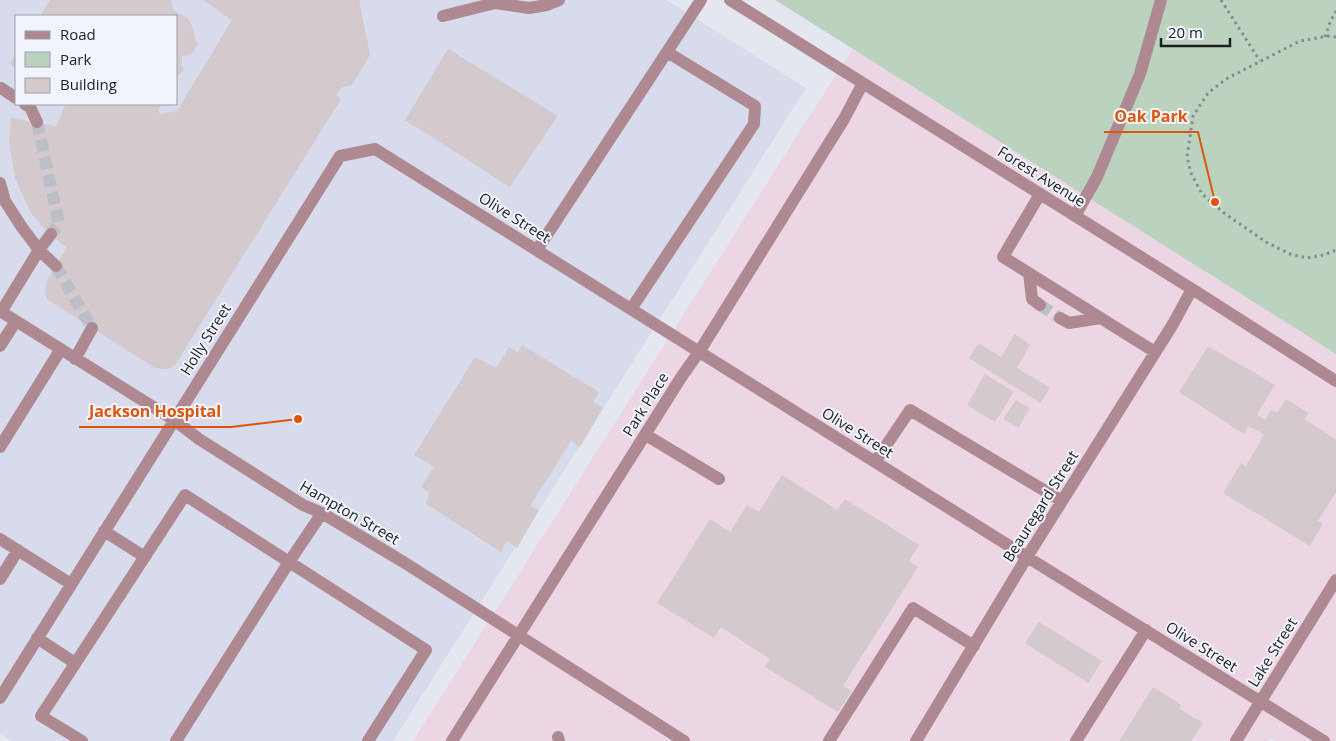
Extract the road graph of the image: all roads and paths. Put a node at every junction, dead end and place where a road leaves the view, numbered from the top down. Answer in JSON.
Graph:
{"nodes":[{"id":1,"x":559,"y":0,"type":"edge"},
{"id":2,"x":701,"y":0,"type":"edge"},
{"id":3,"x":730,"y":0,"type":"edge"},
{"id":4,"x":1161,"y":0,"type":"edge"},
{"id":5,"x":1221,"y":0,"type":"edge"},
{"id":6,"x":1336,"y":11,"type":"edge"},
{"id":7,"x":443,"y":16,"type":"dead end"},
{"id":8,"x":1325,"y":37,"type":"junction"},
{"id":9,"x":1336,"y":37,"type":"edge"},
{"id":10,"x":667,"y":52,"type":"junction"},
{"id":11,"x":1260,"y":61,"type":"junction"},
{"id":12,"x":863,"y":83,"type":"junction"},
{"id":13,"x":0,"y":91,"type":"edge"},
{"id":14,"x":15,"y":98,"type":"edge"},
{"id":15,"x":27,"y":105,"type":"edge"},
{"id":16,"x":37,"y":122,"type":"tunnel mouth"},
{"id":17,"x":375,"y":149,"type":"joint"},
{"id":18,"x":0,"y":183,"type":"edge"},
{"id":19,"x":1040,"y":194,"type":"junction"},
{"id":20,"x":1075,"y":216,"type":"junction"},
{"id":21,"x":51,"y":234,"type":"tunnel mouth"},
{"id":22,"x":40,"y":250,"type":"junction"},
{"id":23,"x":537,"y":250,"type":"junction"},
{"id":24,"x":1336,"y":250,"type":"edge"},
{"id":25,"x":56,"y":266,"type":"tunnel mouth"},
{"id":26,"x":1029,"y":274,"type":"junction"},
{"id":27,"x":1192,"y":289,"type":"junction"},
{"id":28,"x":1040,"y":305,"type":"tunnel mouth"},
{"id":29,"x":631,"y":309,"type":"junction"},
{"id":30,"x":0,"y":311,"type":"edge"},
{"id":31,"x":1060,"y":318,"type":"tunnel mouth"},
{"id":32,"x":1100,"y":318,"type":"junction"},
{"id":33,"x":16,"y":321,"type":"junction"},
{"id":34,"x":92,"y":328,"type":"dead end"},
{"id":35,"x":0,"y":346,"type":"edge"},
{"id":36,"x":61,"y":350,"type":"junction"},
{"id":37,"x":700,"y":352,"type":"junction"},
{"id":38,"x":1155,"y":352,"type":"junction"},
{"id":39,"x":75,"y":359,"type":"junction"},
{"id":40,"x":1336,"y":381,"type":"edge"},
{"id":41,"x":174,"y":420,"type":"junction"},
{"id":42,"x":646,"y":434,"type":"junction"},
{"id":43,"x":0,"y":448,"type":"edge"},
{"id":44,"x":875,"y":462,"type":"junction"},
{"id":45,"x":719,"y":480,"type":"dead end"},
{"id":46,"x":1062,"y":501,"type":"junction"},
{"id":47,"x":322,"y":513,"type":"junction"},
{"id":48,"x":104,"y":531,"type":"junction"},
{"id":49,"x":0,"y":539,"type":"edge"},
{"id":50,"x":18,"y":550,"type":"junction"},
{"id":51,"x":145,"y":557,"type":"junction"},
{"id":52,"x":1027,"y":557,"type":"junction"},
{"id":53,"x":289,"y":562,"type":"junction"},
{"id":54,"x":0,"y":579,"type":"edge"},
{"id":55,"x":1336,"y":580,"type":"edge"},
{"id":56,"x":72,"y":584,"type":"junction"},
{"id":57,"x":1146,"y":630,"type":"junction"},
{"id":58,"x":519,"y":636,"type":"junction"},
{"id":59,"x":37,"y":638,"type":"junction"},
{"id":60,"x":974,"y":646,"type":"junction"},
{"id":61,"x":75,"y":663,"type":"junction"},
{"id":62,"x":0,"y":698,"type":"edge"},
{"id":63,"x":1261,"y":701,"type":"junction"},
{"id":64,"x":82,"y":741,"type":"edge"},
{"id":65,"x":176,"y":741,"type":"edge"},
{"id":66,"x":368,"y":741,"type":"edge"},
{"id":67,"x":452,"y":741,"type":"edge"},
{"id":68,"x":684,"y":741,"type":"edge"},
{"id":69,"x":829,"y":741,"type":"edge"},
{"id":70,"x":916,"y":741,"type":"edge"},
{"id":71,"x":1076,"y":741,"type":"edge"},
{"id":72,"x":1236,"y":741,"type":"edge"},
{"id":73,"x":1324,"y":741,"type":"edge"}],
"edges":[{"from":1,"to":7,"type":"street"},
{"from":2,"to":10,"type":"street"},
{"from":3,"to":12,"type":"street","name":"Forest Avenue"},
{"from":4,"to":20,"type":"street"},
{"from":5,"to":11,"type":"path"},
{"from":6,"to":8,"type":"path"},
{"from":8,"to":9,"type":"path"},
{"from":8,"to":11,"type":"path"},
{"from":10,"to":23,"type":"street"},
{"from":10,"to":29,"type":"street"},
{"from":11,"to":24,"type":"path"},
{"from":12,"to":19,"type":"street","name":"Forest Avenue"},
{"from":12,"to":37,"type":"street","name":"Park Place"},
{"from":13,"to":14,"type":"street"},
{"from":15,"to":16,"type":"street"},
{"from":17,"to":23,"type":"street","name":"Olive Street"},
{"from":17,"to":41,"type":"street","name":"Holly Street"},
{"from":18,"to":22,"type":"street"},
{"from":19,"to":20,"type":"street","name":"Forest Avenue"},
{"from":19,"to":26,"type":"street"},
{"from":20,"to":27,"type":"street","name":"Forest Avenue"},
{"from":21,"to":22,"type":"street"},
{"from":22,"to":25,"type":"street"},
{"from":22,"to":30,"type":"street"},
{"from":23,"to":29,"type":"street","name":"Olive Street"},
{"from":26,"to":28,"type":"street"},
{"from":26,"to":32,"type":"street"},
{"from":27,"to":38,"type":"street","name":"Beauregard Street"},
{"from":27,"to":40,"type":"street","name":"Forest Avenue"},
{"from":29,"to":37,"type":"street","name":"Olive Street"},
{"from":30,"to":33,"type":"street","name":"Hampton Street"},
{"from":31,"to":32,"type":"street"},
{"from":32,"to":38,"type":"street"},
{"from":33,"to":35,"type":"street"},
{"from":33,"to":36,"type":"street","name":"Hampton Street"},
{"from":34,"to":39,"type":"street"},
{"from":36,"to":39,"type":"street","name":"Hampton Street"},
{"from":36,"to":43,"type":"street"},
{"from":37,"to":42,"type":"street","name":"Park Place"},
{"from":37,"to":44,"type":"street","name":"Olive Street"},
{"from":38,"to":46,"type":"street","name":"Beauregard Street"},
{"from":39,"to":41,"type":"street","name":"Hampton Street"},
{"from":41,"to":47,"type":"street","name":"Hampton Street"},
{"from":41,"to":48,"type":"street","name":"Holly Street"},
{"from":42,"to":45,"type":"street"},
{"from":42,"to":58,"type":"street","name":"Park Place"},
{"from":44,"to":46,"type":"street"},
{"from":44,"to":52,"type":"street","name":"Olive Street"},
{"from":46,"to":52,"type":"street","name":"Beauregard Street"},
{"from":47,"to":53,"type":"street"},
{"from":47,"to":58,"type":"street","name":"Hampton Street"},
{"from":48,"to":51,"type":"street"},
{"from":48,"to":56,"type":"street","name":"Holly Street"},
{"from":49,"to":50,"type":"street"},
{"from":50,"to":54,"type":"street"},
{"from":50,"to":56,"type":"street"},
{"from":51,"to":53,"type":"street"},
{"from":51,"to":61,"type":"street"},
{"from":52,"to":57,"type":"street","name":"Olive Street"},
{"from":52,"to":60,"type":"street","name":"Beauregard Street"},
{"from":53,"to":65,"type":"street"},
{"from":53,"to":66,"type":"street"},
{"from":55,"to":63,"type":"street","name":"Lake Street"},
{"from":56,"to":59,"type":"street","name":"Holly Street"},
{"from":57,"to":63,"type":"street","name":"Olive Street"},
{"from":57,"to":71,"type":"street"},
{"from":58,"to":67,"type":"street","name":"Park Place"},
{"from":58,"to":68,"type":"street","name":"Hampton Street"},
{"from":59,"to":61,"type":"street"},
{"from":59,"to":62,"type":"street","name":"Holly Street"},
{"from":60,"to":69,"type":"street"},
{"from":60,"to":70,"type":"street","name":"Beauregard Street"},
{"from":61,"to":64,"type":"street"},
{"from":63,"to":72,"type":"street","name":"Lake Street"},
{"from":63,"to":73,"type":"street","name":"Olive Street"}]}
